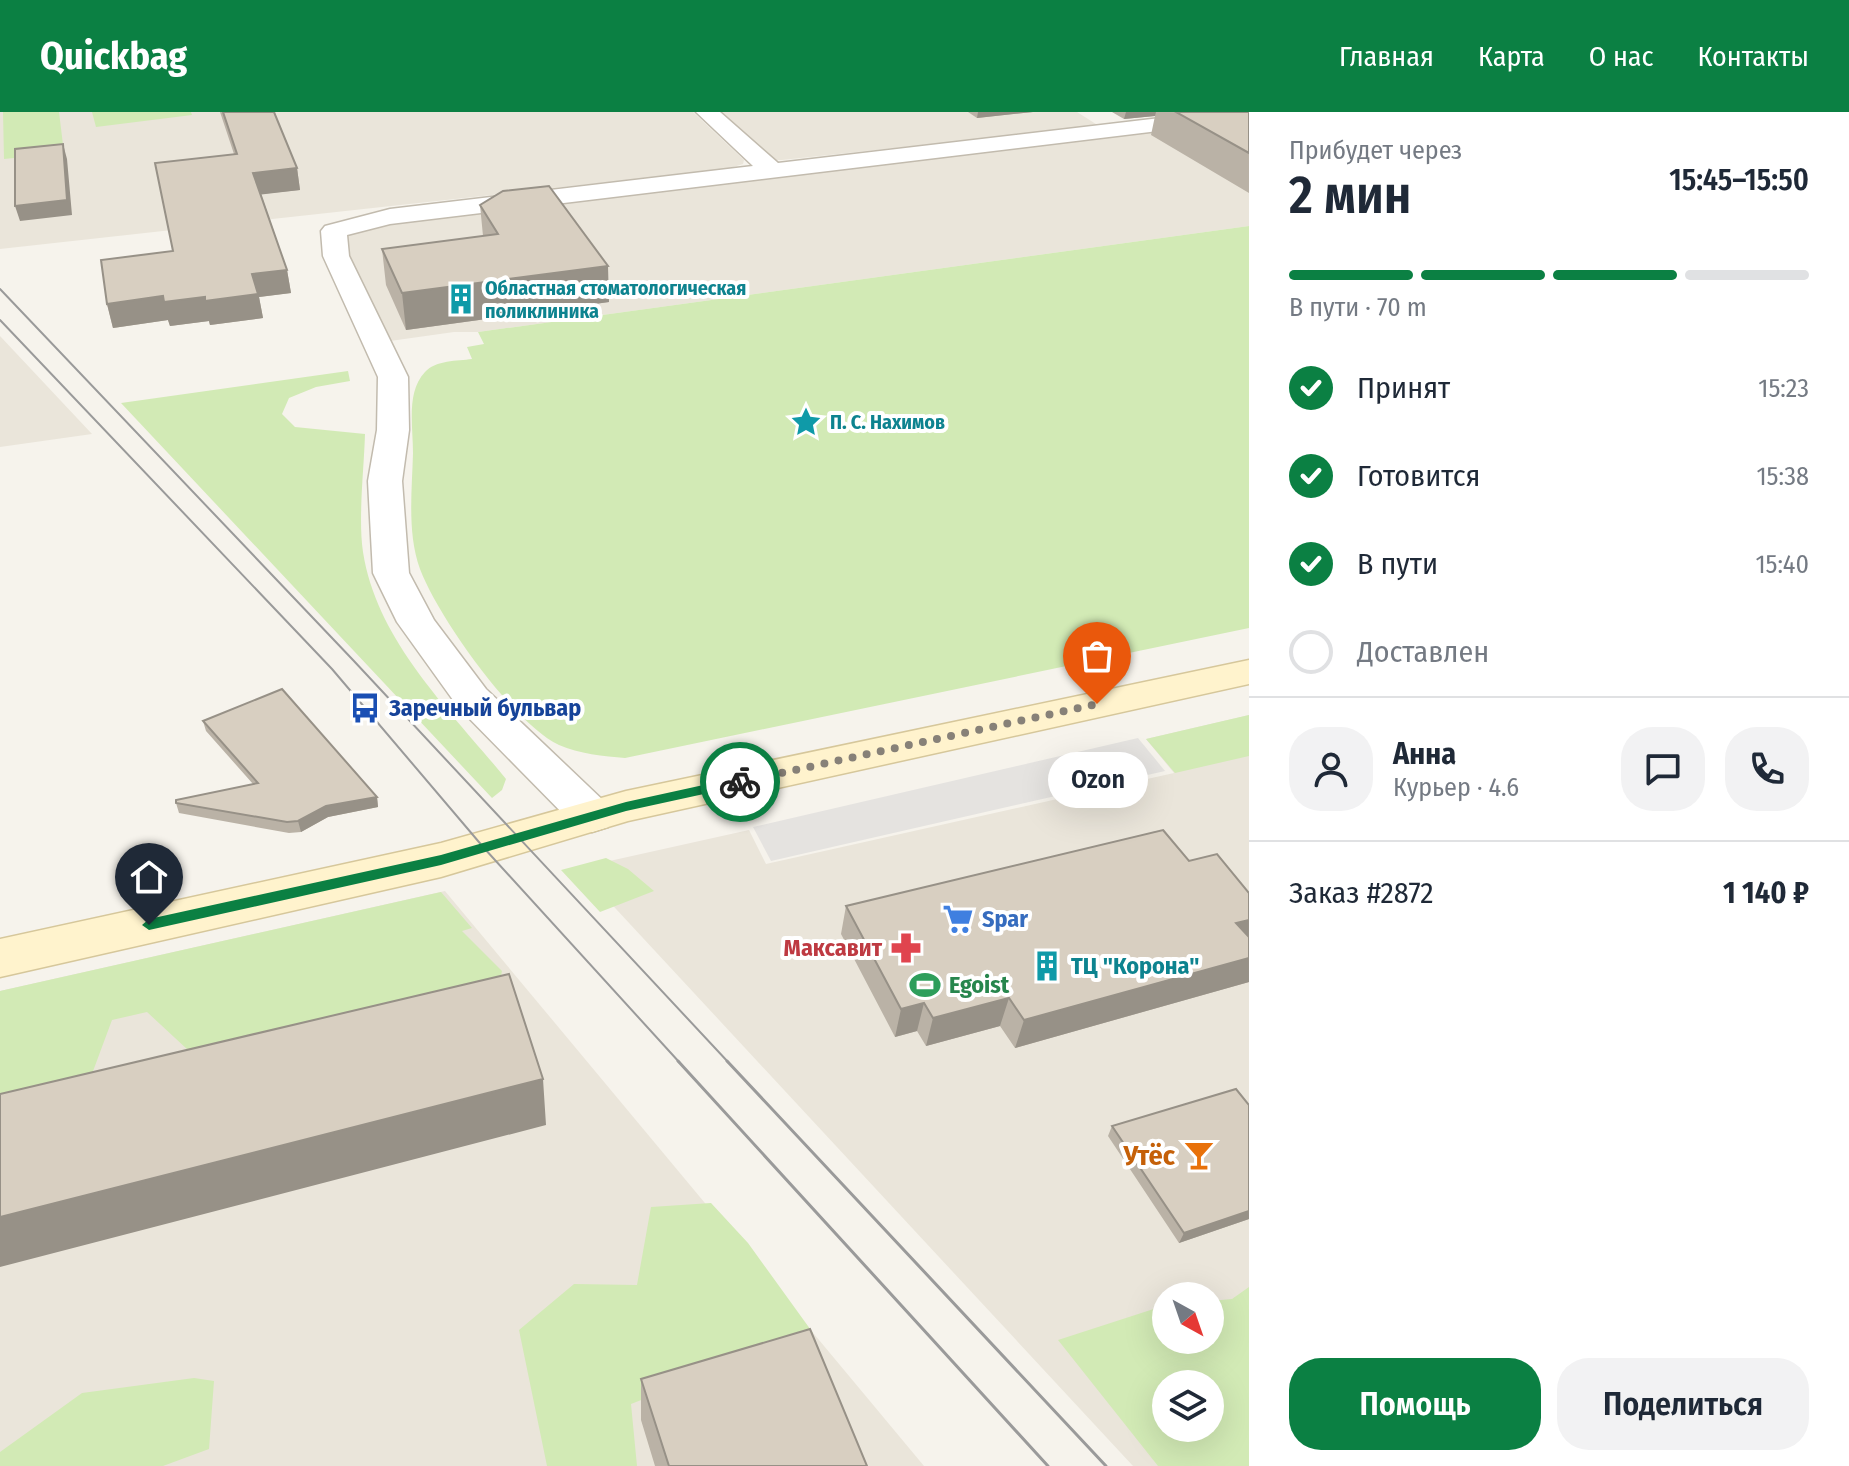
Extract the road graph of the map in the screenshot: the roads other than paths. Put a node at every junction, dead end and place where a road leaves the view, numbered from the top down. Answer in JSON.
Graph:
{"nodes":[{"id":1,"x":707,"y":112,"type":"edge"},
{"id":2,"x":1249,"y":114,"type":"edge"},
{"id":3,"x":771,"y":170,"type":"junction"},
{"id":4,"x":1249,"y":672,"type":"edge"},
{"id":5,"x":592,"y":816,"type":"junction"},
{"id":6,"x":0,"y":958,"type":"edge"}],
"edges":[{"from":1,"to":3,"type":"street"},
{"from":2,"to":3,"type":"street"},
{"from":3,"to":5,"type":"street"},
{"from":4,"to":5,"type":"street"},
{"from":5,"to":6,"type":"street"}]}
